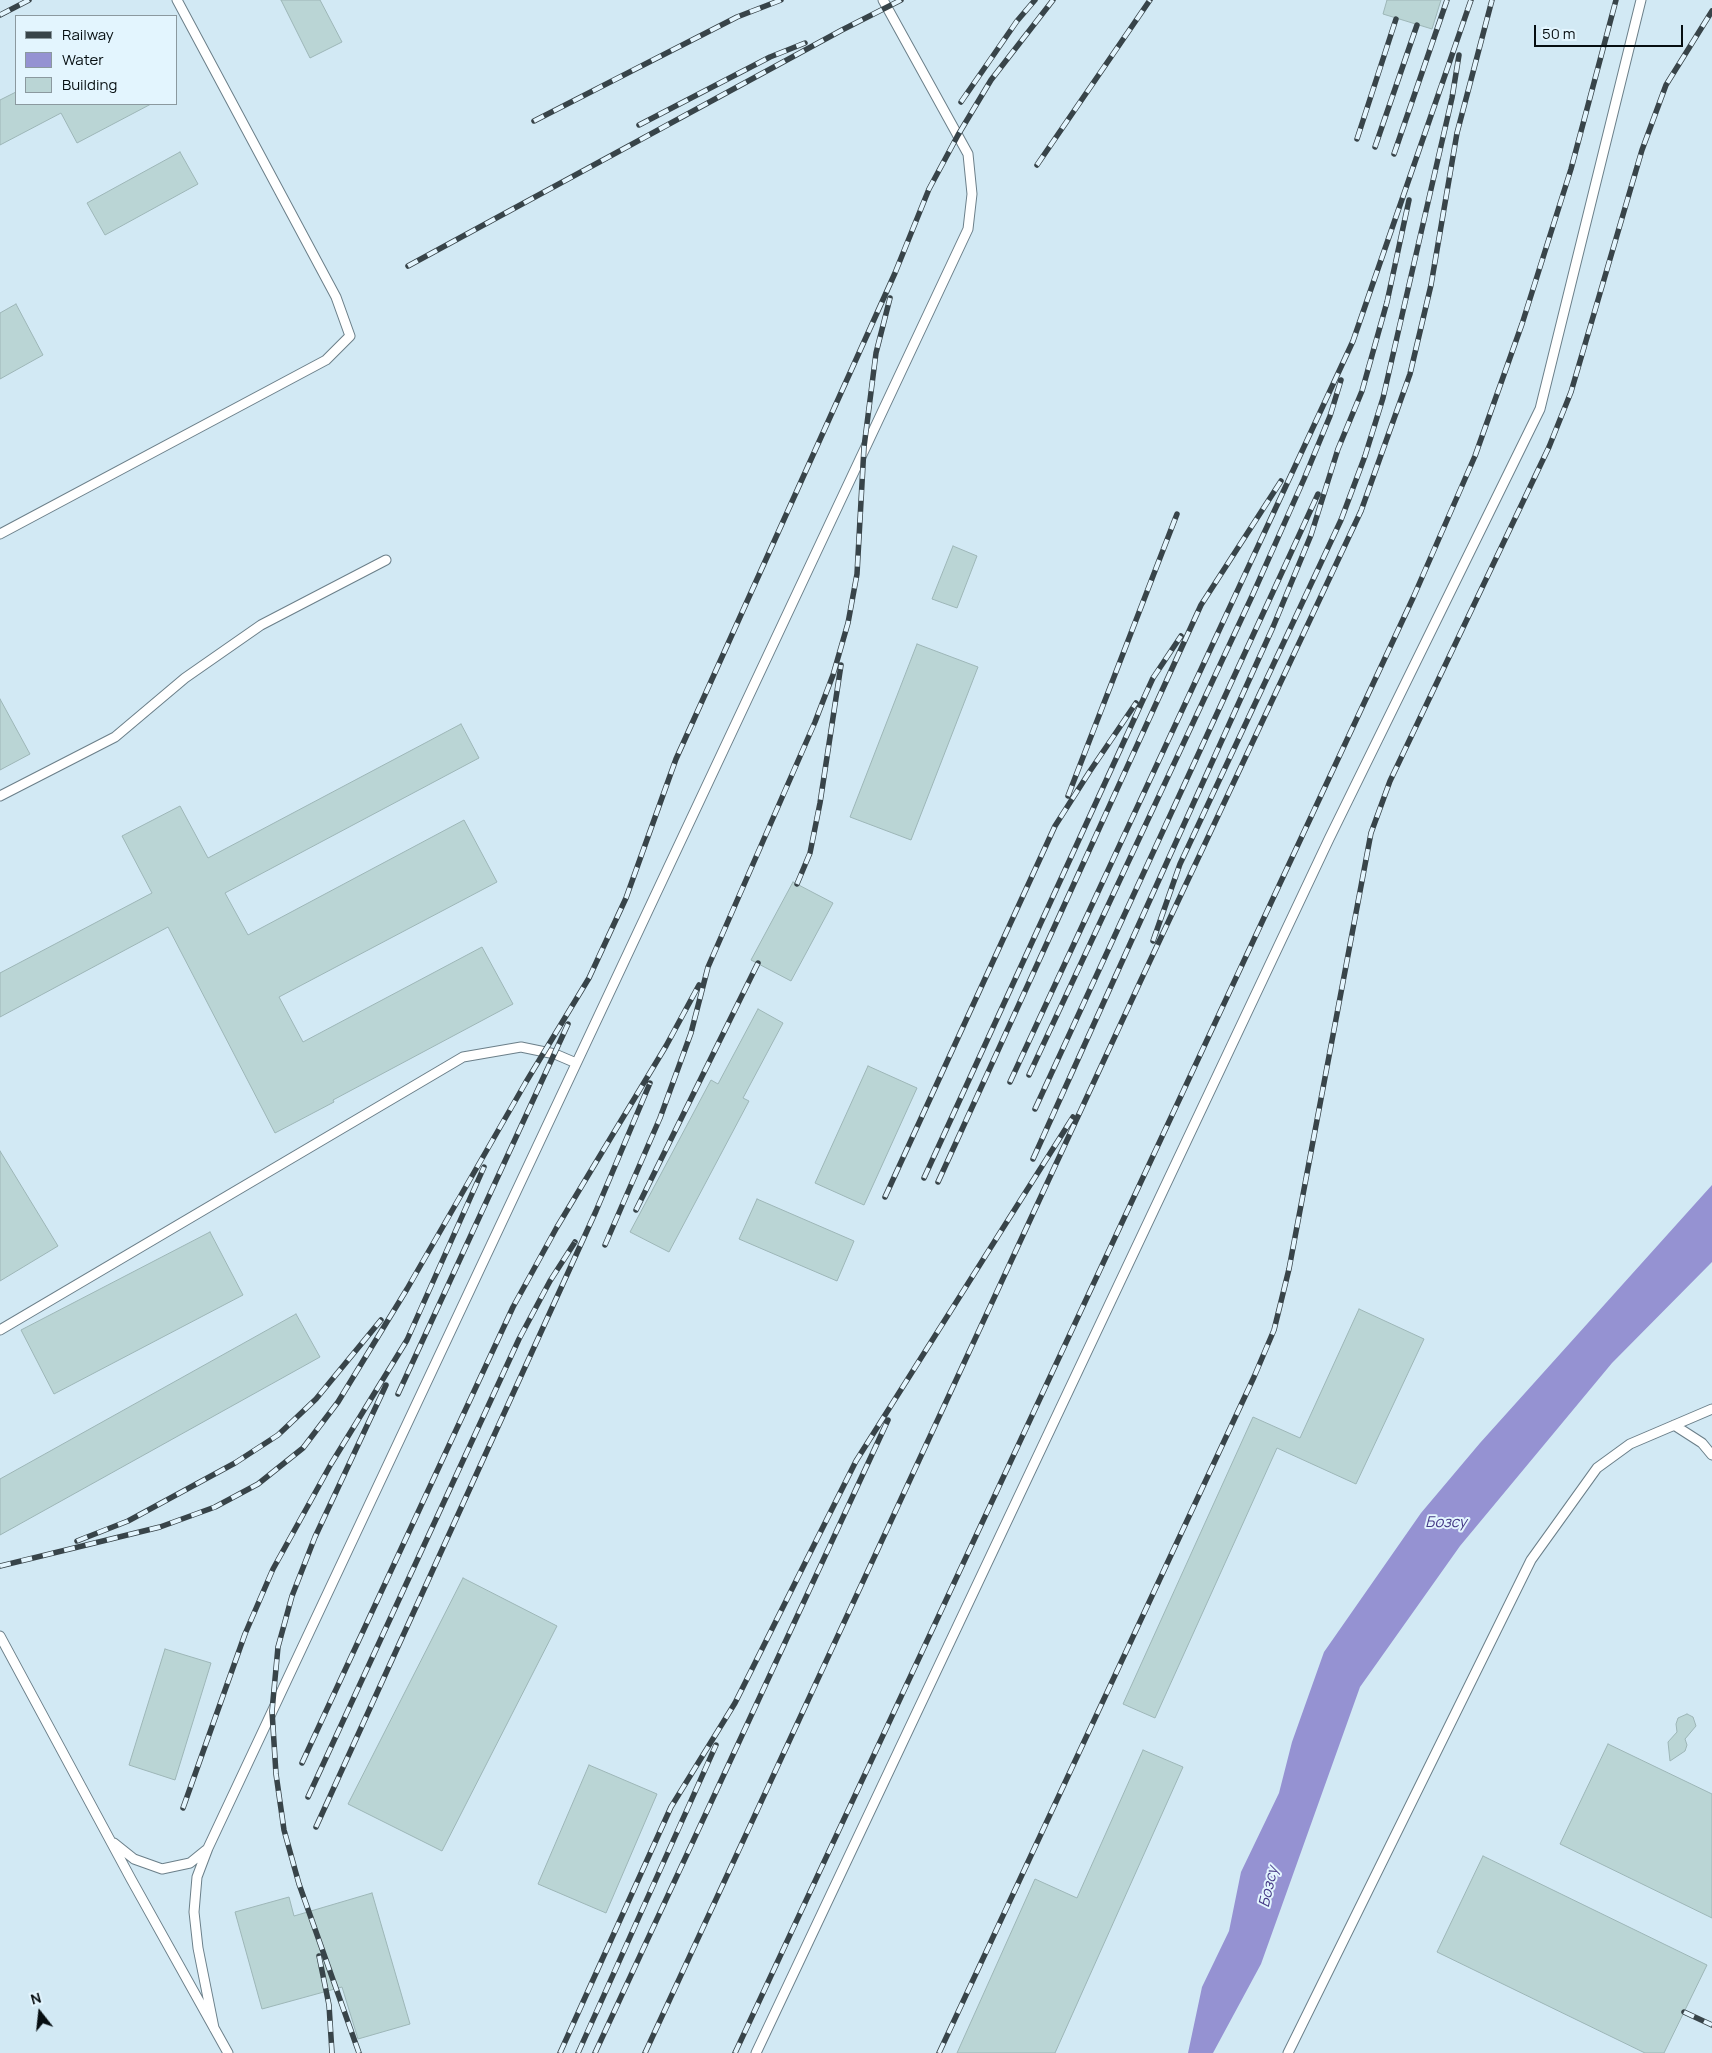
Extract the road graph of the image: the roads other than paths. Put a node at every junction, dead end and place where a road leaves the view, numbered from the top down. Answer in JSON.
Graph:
{"nodes":[{"id":1,"x":177,"y":0,"type":"edge"},
{"id":2,"x":884,"y":0,"type":"edge"},
{"id":3,"x":1641,"y":0,"type":"edge"},
{"id":4,"x":0,"y":534,"type":"edge"},
{"id":5,"x":386,"y":560,"type":"dead end"},
{"id":6,"x":0,"y":796,"type":"edge"},
{"id":7,"x":576,"y":1063,"type":"junction"},
{"id":8,"x":0,"y":1330,"type":"edge"},
{"id":9,"x":1712,"y":1409,"type":"edge"},
{"id":10,"x":1674,"y":1425,"type":"junction"},
{"id":11,"x":1712,"y":1455,"type":"edge"},
{"id":12,"x":0,"y":1636,"type":"edge"},
{"id":13,"x":111,"y":1841,"type":"junction"},
{"id":14,"x":208,"y":1848,"type":"junction"},
{"id":15,"x":214,"y":2028,"type":"junction"},
{"id":16,"x":228,"y":2053,"type":"edge"},
{"id":17,"x":756,"y":2053,"type":"edge"},
{"id":18,"x":1288,"y":2053,"type":"edge"}],
"edges":[{"from":1,"to":4,"type":"lane"},
{"from":2,"to":7,"type":"lane"},
{"from":3,"to":17,"type":"lane"},
{"from":5,"to":6,"type":"lane"},
{"from":7,"to":8,"type":"lane"},
{"from":7,"to":14,"type":"lane"},
{"from":9,"to":10,"type":"lane"},
{"from":10,"to":11,"type":"lane"},
{"from":10,"to":18,"type":"lane"},
{"from":12,"to":13,"type":"lane"},
{"from":13,"to":14,"type":"lane"},
{"from":13,"to":15,"type":"lane"},
{"from":14,"to":15,"type":"lane"},
{"from":15,"to":16,"type":"lane"}]}
